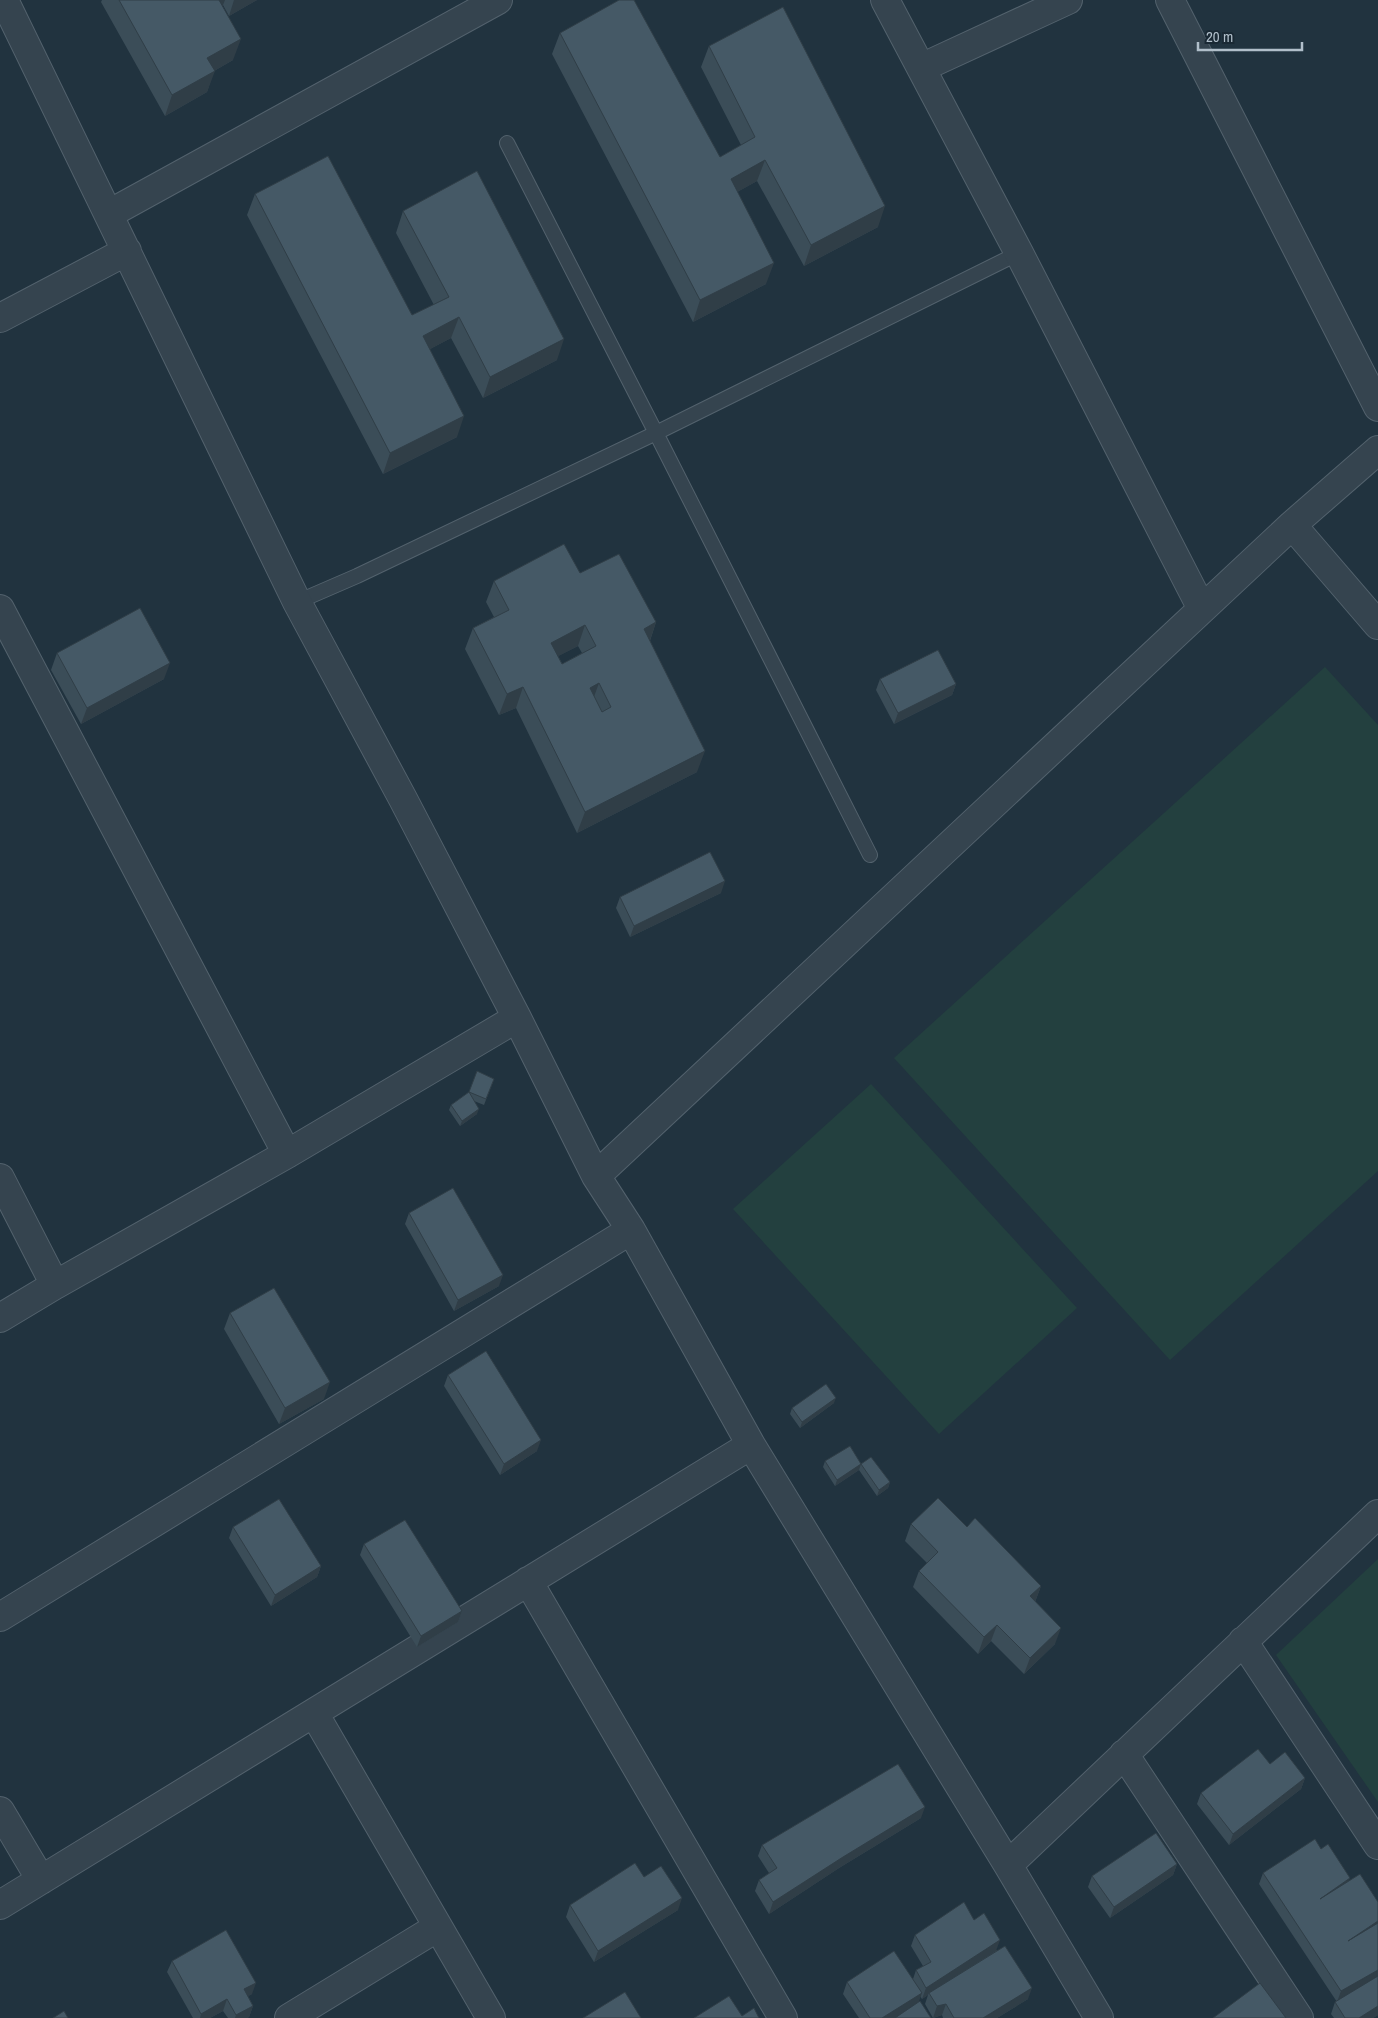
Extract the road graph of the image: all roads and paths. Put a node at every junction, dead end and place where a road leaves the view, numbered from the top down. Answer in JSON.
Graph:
{"nodes":[{"id":1,"x":498,"y":0,"type":"edge"},
{"id":2,"x":885,"y":0,"type":"edge"},
{"id":3,"x":1068,"y":0,"type":"edge"},
{"id":4,"x":1170,"y":0,"type":"edge"},
{"id":5,"x":6,"y":17,"type":"edge"},
{"id":6,"x":921,"y":68,"type":"junction"},
{"id":7,"x":507,"y":143,"type":"dead end"},
{"id":8,"x":110,"y":214,"type":"junction"},
{"id":9,"x":127,"y":251,"type":"junction"},
{"id":10,"x":1019,"y":253,"type":"junction"},
{"id":11,"x":0,"y":318,"type":"edge"},
{"id":12,"x":1378,"y":408,"type":"edge"},
{"id":13,"x":656,"y":432,"type":"junction"},
{"id":14,"x":1378,"y":450,"type":"edge"},
{"id":15,"x":1292,"y":525,"type":"junction"},
{"id":16,"x":297,"y":602,"type":"junction"},
{"id":17,"x":1202,"y":609,"type":"junction"},
{"id":18,"x":0,"y":610,"type":"edge"},
{"id":19,"x":1378,"y":625,"type":"edge"},
{"id":20,"x":870,"y":855,"type":"dead end"},
{"id":21,"x":517,"y":1018,"type":"junction"},
{"id":22,"x":287,"y":1154,"type":"junction"},
{"id":23,"x":596,"y":1176,"type":"junction"},
{"id":24,"x":0,"y":1178,"type":"edge"},
{"id":25,"x":631,"y":1230,"type":"junction"},
{"id":26,"x":55,"y":1285,"type":"junction"},
{"id":27,"x":0,"y":1318,"type":"edge"},
{"id":28,"x":750,"y":1445,"type":"junction"},
{"id":29,"x":1378,"y":1514,"type":"edge"},
{"id":30,"x":528,"y":1581,"type":"junction"},
{"id":31,"x":0,"y":1617,"type":"edge"},
{"id":32,"x":1243,"y":1641,"type":"junction"},
{"id":33,"x":314,"y":1713,"type":"junction"},
{"id":34,"x":1124,"y":1754,"type":"junction"},
{"id":35,"x":0,"y":1811,"type":"edge"},
{"id":36,"x":1378,"y":1845,"type":"edge"},
{"id":37,"x":1008,"y":1865,"type":"junction"},
{"id":38,"x":41,"y":1880,"type":"junction"},
{"id":39,"x":0,"y":1906,"type":"edge"},
{"id":40,"x":438,"y":1927,"type":"junction"},
{"id":41,"x":289,"y":2018,"type":"edge"},
{"id":42,"x":491,"y":2018,"type":"edge"},
{"id":43,"x":783,"y":2018,"type":"edge"},
{"id":44,"x":1099,"y":2018,"type":"edge"},
{"id":45,"x":1299,"y":2018,"type":"edge"}],
"edges":[{"from":1,"to":8,"type":"street"},
{"from":2,"to":6,"type":"street"},
{"from":3,"to":6,"type":"street"},
{"from":4,"to":12,"type":"street"},
{"from":5,"to":8,"type":"street"},
{"from":6,"to":10,"type":"street"},
{"from":7,"to":13,"type":"lane"},
{"from":8,"to":9,"type":"street"},
{"from":9,"to":11,"type":"street"},
{"from":9,"to":16,"type":"street"},
{"from":10,"to":13,"type":"lane"},
{"from":10,"to":17,"type":"street"},
{"from":13,"to":16,"type":"lane"},
{"from":13,"to":20,"type":"lane"},
{"from":14,"to":15,"type":"street"},
{"from":15,"to":17,"type":"street"},
{"from":15,"to":19,"type":"street"},
{"from":16,"to":21,"type":"street"},
{"from":17,"to":23,"type":"street"},
{"from":18,"to":22,"type":"street"},
{"from":21,"to":22,"type":"street"},
{"from":21,"to":23,"type":"street"},
{"from":22,"to":26,"type":"street"},
{"from":23,"to":25,"type":"street"},
{"from":24,"to":26,"type":"street"},
{"from":25,"to":28,"type":"street"},
{"from":25,"to":31,"type":"street"},
{"from":26,"to":27,"type":"street"},
{"from":28,"to":30,"type":"street"},
{"from":28,"to":37,"type":"street"},
{"from":29,"to":32,"type":"street"},
{"from":30,"to":33,"type":"street"},
{"from":30,"to":43,"type":"street"},
{"from":32,"to":34,"type":"street"},
{"from":32,"to":36,"type":"street"},
{"from":33,"to":38,"type":"street"},
{"from":33,"to":40,"type":"street"},
{"from":34,"to":37,"type":"street"},
{"from":34,"to":45,"type":"street"},
{"from":35,"to":38,"type":"street"},
{"from":37,"to":44,"type":"street"},
{"from":38,"to":39,"type":"street"},
{"from":40,"to":41,"type":"street"},
{"from":40,"to":42,"type":"street"}]}
